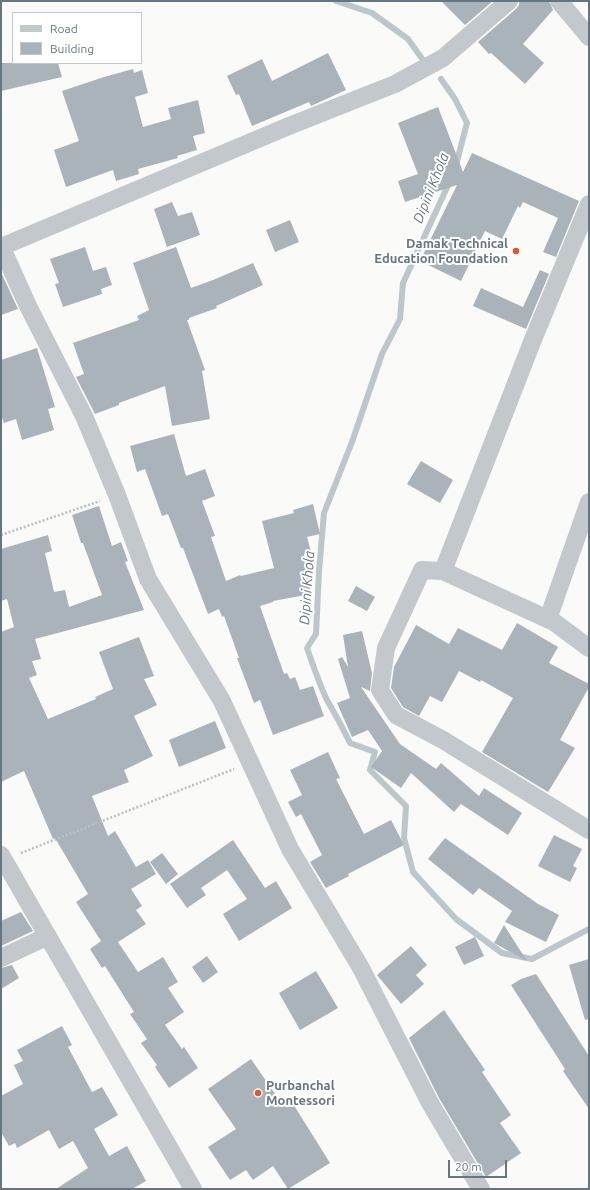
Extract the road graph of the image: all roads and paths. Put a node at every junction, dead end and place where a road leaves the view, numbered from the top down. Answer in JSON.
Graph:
{"nodes":[{"id":1,"x":509,"y":1,"type":"edge"},
{"id":2,"x":559,"y":1,"type":"edge"},
{"id":3,"x":589,"y":37,"type":"edge"},
{"id":4,"x":589,"y":204,"type":"edge"},
{"id":5,"x":1,"y":246,"type":"edge"},
{"id":6,"x":117,"y":495,"type":"junction"},
{"id":7,"x":589,"y":502,"type":"edge"},
{"id":8,"x":1,"y":535,"type":"edge"},
{"id":9,"x":443,"y":571,"type":"junction"},
{"id":10,"x":548,"y":619,"type":"junction"},
{"id":11,"x":589,"y":648,"type":"edge"},
{"id":12,"x":250,"y":762,"type":"junction"},
{"id":13,"x":589,"y":830,"type":"edge"},
{"id":14,"x":2,"y":858,"type":"edge"},
{"id":15,"x":48,"y":936,"type":"junction"},
{"id":16,"x":1,"y":958,"type":"edge"},
{"id":17,"x":193,"y":1189,"type":"edge"},
{"id":18,"x":481,"y":1189,"type":"edge"}],
"edges":[{"from":1,"to":5,"type":"street"},
{"from":2,"to":3,"type":"street"},
{"from":4,"to":9,"type":"street"},
{"from":5,"to":6,"type":"street"},
{"from":6,"to":8,"type":"path"},
{"from":6,"to":12,"type":"street"},
{"from":7,"to":10,"type":"street"},
{"from":9,"to":10,"type":"street"},
{"from":9,"to":13,"type":"street"},
{"from":10,"to":11,"type":"street"},
{"from":12,"to":14,"type":"path"},
{"from":12,"to":18,"type":"street"},
{"from":14,"to":15,"type":"street"},
{"from":15,"to":16,"type":"street"},
{"from":15,"to":17,"type":"street"}]}
